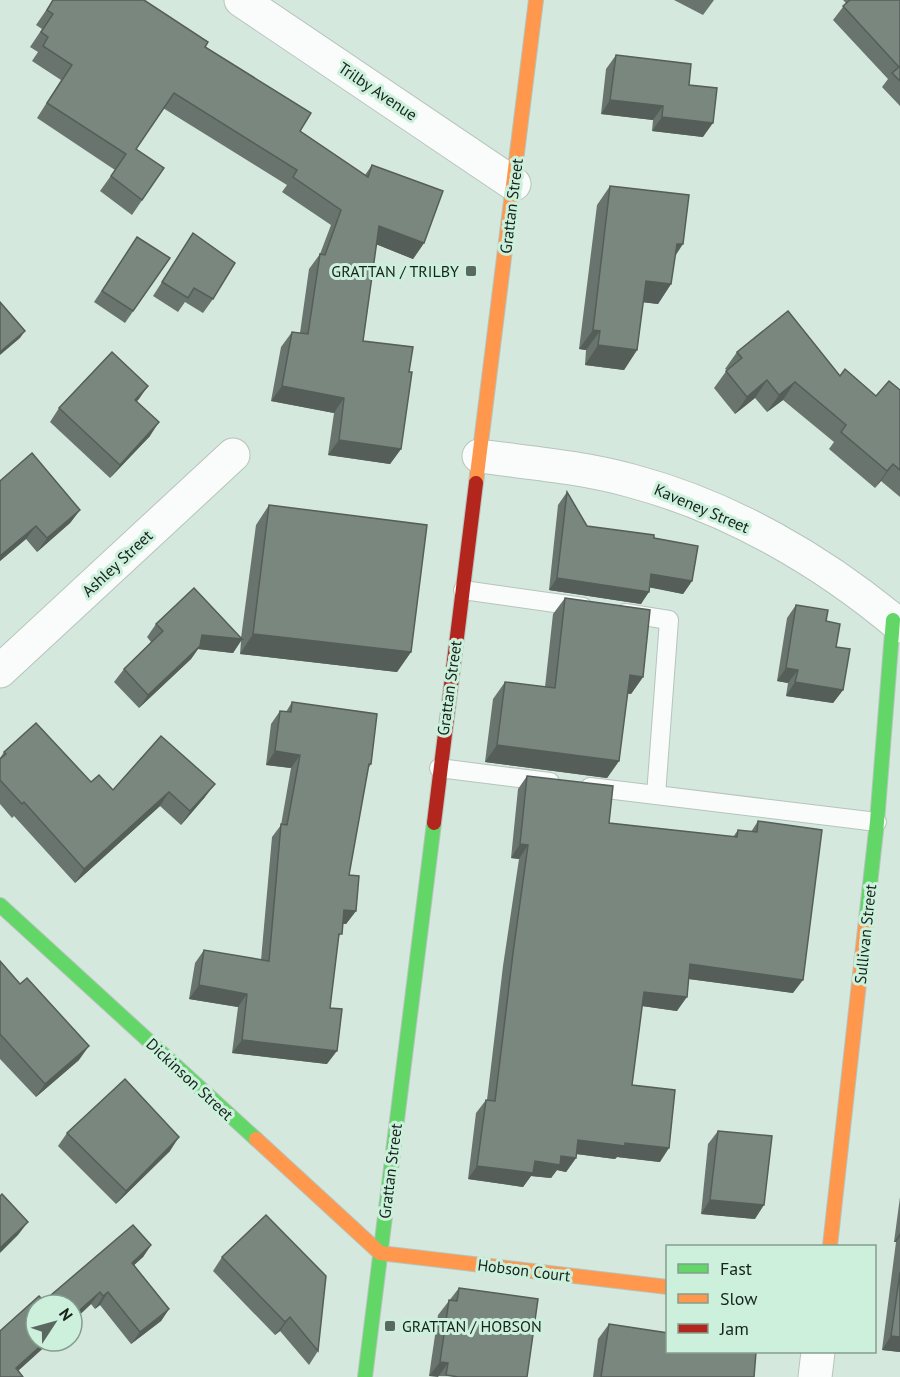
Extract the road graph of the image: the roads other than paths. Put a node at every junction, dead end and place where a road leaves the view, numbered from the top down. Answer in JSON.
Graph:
{"nodes":[{"id":1,"x":241,"y":0,"type":"edge"},
{"id":2,"x":536,"y":0,"type":"edge"},
{"id":3,"x":514,"y":184,"type":"junction"},
{"id":4,"x":233,"y":455,"type":"dead end"},
{"id":5,"x":479,"y":456,"type":"junction"},
{"id":6,"x":463,"y":590,"type":"junction"},
{"id":7,"x":897,"y":623,"type":"edge"},
{"id":8,"x":0,"y":671,"type":"edge"},
{"id":9,"x":439,"y":768,"type":"junction"},
{"id":10,"x":656,"y":795,"type":"junction"},
{"id":11,"x":877,"y":822,"type":"junction"},
{"id":12,"x":0,"y":905,"type":"edge"},
{"id":13,"x":830,"y":1245,"type":"edge"},
{"id":14,"x":380,"y":1253,"type":"junction"},
{"id":15,"x":666,"y":1287,"type":"edge"},
{"id":16,"x":818,"y":1353,"type":"edge"},
{"id":17,"x":365,"y":1377,"type":"edge"},
{"id":18,"x":816,"y":1377,"type":"edge"}],
"edges":[{"from":1,"to":3,"type":"street","name":"Trilby Avenue"},
{"from":2,"to":3,"type":"street","name":"Grattan Street"},
{"from":3,"to":5,"type":"street","name":"Grattan Street"},
{"from":4,"to":8,"type":"street","name":"Ashley Street"},
{"from":5,"to":6,"type":"street","name":"Grattan Street"},
{"from":5,"to":7,"type":"street","name":"Kaveney Street"},
{"from":6,"to":9,"type":"street","name":"Grattan Street"},
{"from":6,"to":10,"type":"lane"},
{"from":7,"to":11,"type":"street","name":"Sullivan Street"},
{"from":9,"to":10,"type":"lane"},
{"from":9,"to":14,"type":"street","name":"Grattan Street"},
{"from":10,"to":11,"type":"lane"},
{"from":11,"to":13,"type":"street","name":"Sullivan Street"},
{"from":12,"to":14,"type":"street","name":"Dickinson Street"},
{"from":14,"to":15,"type":"street","name":"Hobson Court"},
{"from":14,"to":17,"type":"street","name":"Grattan Street"},
{"from":16,"to":18,"type":"street"}]}
